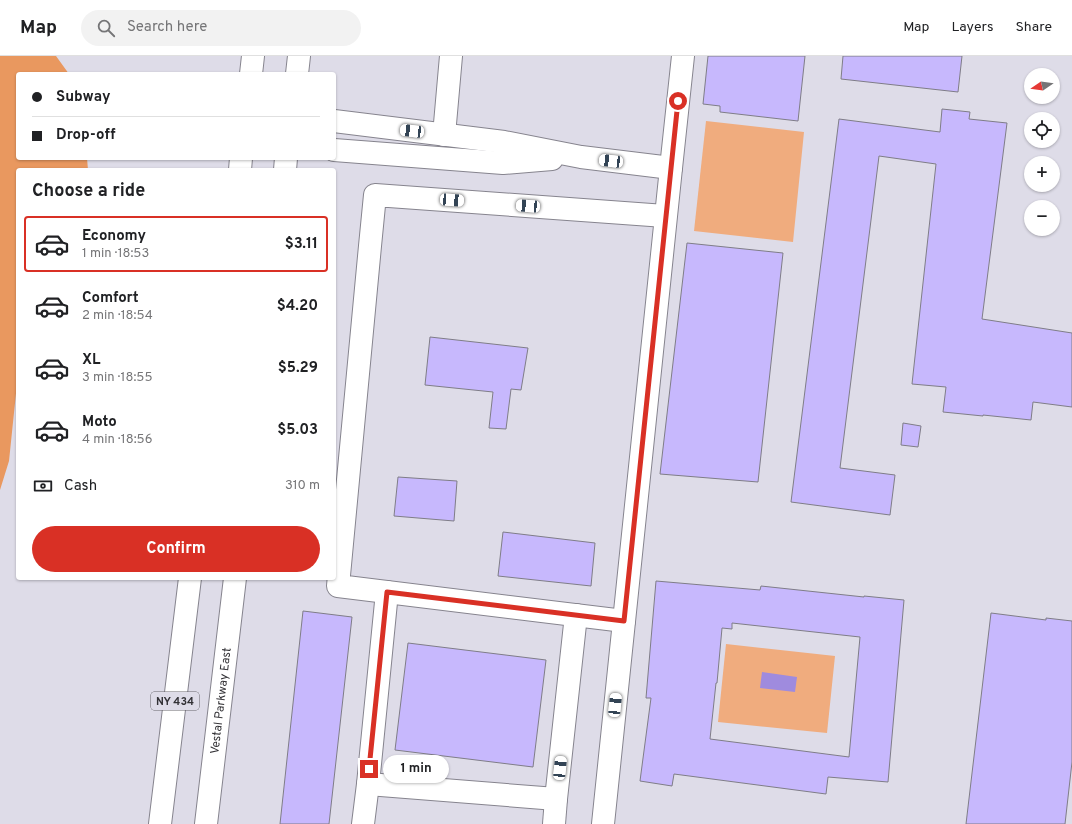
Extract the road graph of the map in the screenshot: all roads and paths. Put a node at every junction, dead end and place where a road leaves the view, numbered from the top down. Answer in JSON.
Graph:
{"nodes":[{"id":1,"x":254,"y":56,"type":"edge"},
{"id":2,"x":451,"y":56,"type":"edge"},
{"id":3,"x":684,"y":56,"type":"edge"},
{"id":4,"x":251,"y":72,"type":"edge"},
{"id":5,"x":336,"y":121,"type":"edge"},
{"id":6,"x":444,"y":135,"type":"junction"},
{"id":7,"x":336,"y":150,"type":"edge"},
{"id":8,"x":581,"y":157,"type":"junction"},
{"id":9,"x":670,"y":168,"type":"junction"},
{"id":10,"x":666,"y":216,"type":"junction"},
{"id":11,"x":190,"y":580,"type":"edge"},
{"id":12,"x":236,"y":580,"type":"edge"},
{"id":13,"x":387,"y":592,"type":"junction"},
{"id":14,"x":576,"y":615,"type":"junction"},
{"id":15,"x":624,"y":621,"type":"junction"},
{"id":16,"x":368,"y":784,"type":"junction"},
{"id":17,"x":556,"y":799,"type":"junction"},
{"id":18,"x":160,"y":824,"type":"edge"},
{"id":19,"x":206,"y":824,"type":"edge"},
{"id":20,"x":363,"y":824,"type":"edge"},
{"id":21,"x":554,"y":824,"type":"edge"},
{"id":22,"x":603,"y":824,"type":"edge"}],
"edges":[{"from":1,"to":4,"type":"main road"},
{"from":2,"to":6,"type":"main road"},
{"from":3,"to":9,"type":"main road"},
{"from":5,"to":6,"type":"main road"},
{"from":6,"to":8,"type":"main road"},
{"from":7,"to":8,"type":"main road"},
{"from":8,"to":9,"type":"main road"},
{"from":9,"to":10,"type":"main road"},
{"from":10,"to":13,"type":"main road"},
{"from":10,"to":15,"type":"main road"},
{"from":11,"to":18,"type":"main road","number":"NY 434"},
{"from":12,"to":19,"type":"main road","name":"Vestal Parkway East"},
{"from":13,"to":14,"type":"main road"},
{"from":13,"to":16,"type":"main road"},
{"from":14,"to":15,"type":"main road"},
{"from":14,"to":17,"type":"main road"},
{"from":15,"to":22,"type":"main road"},
{"from":16,"to":17,"type":"main road"},
{"from":16,"to":20,"type":"main road"},
{"from":17,"to":21,"type":"main road"}]}
